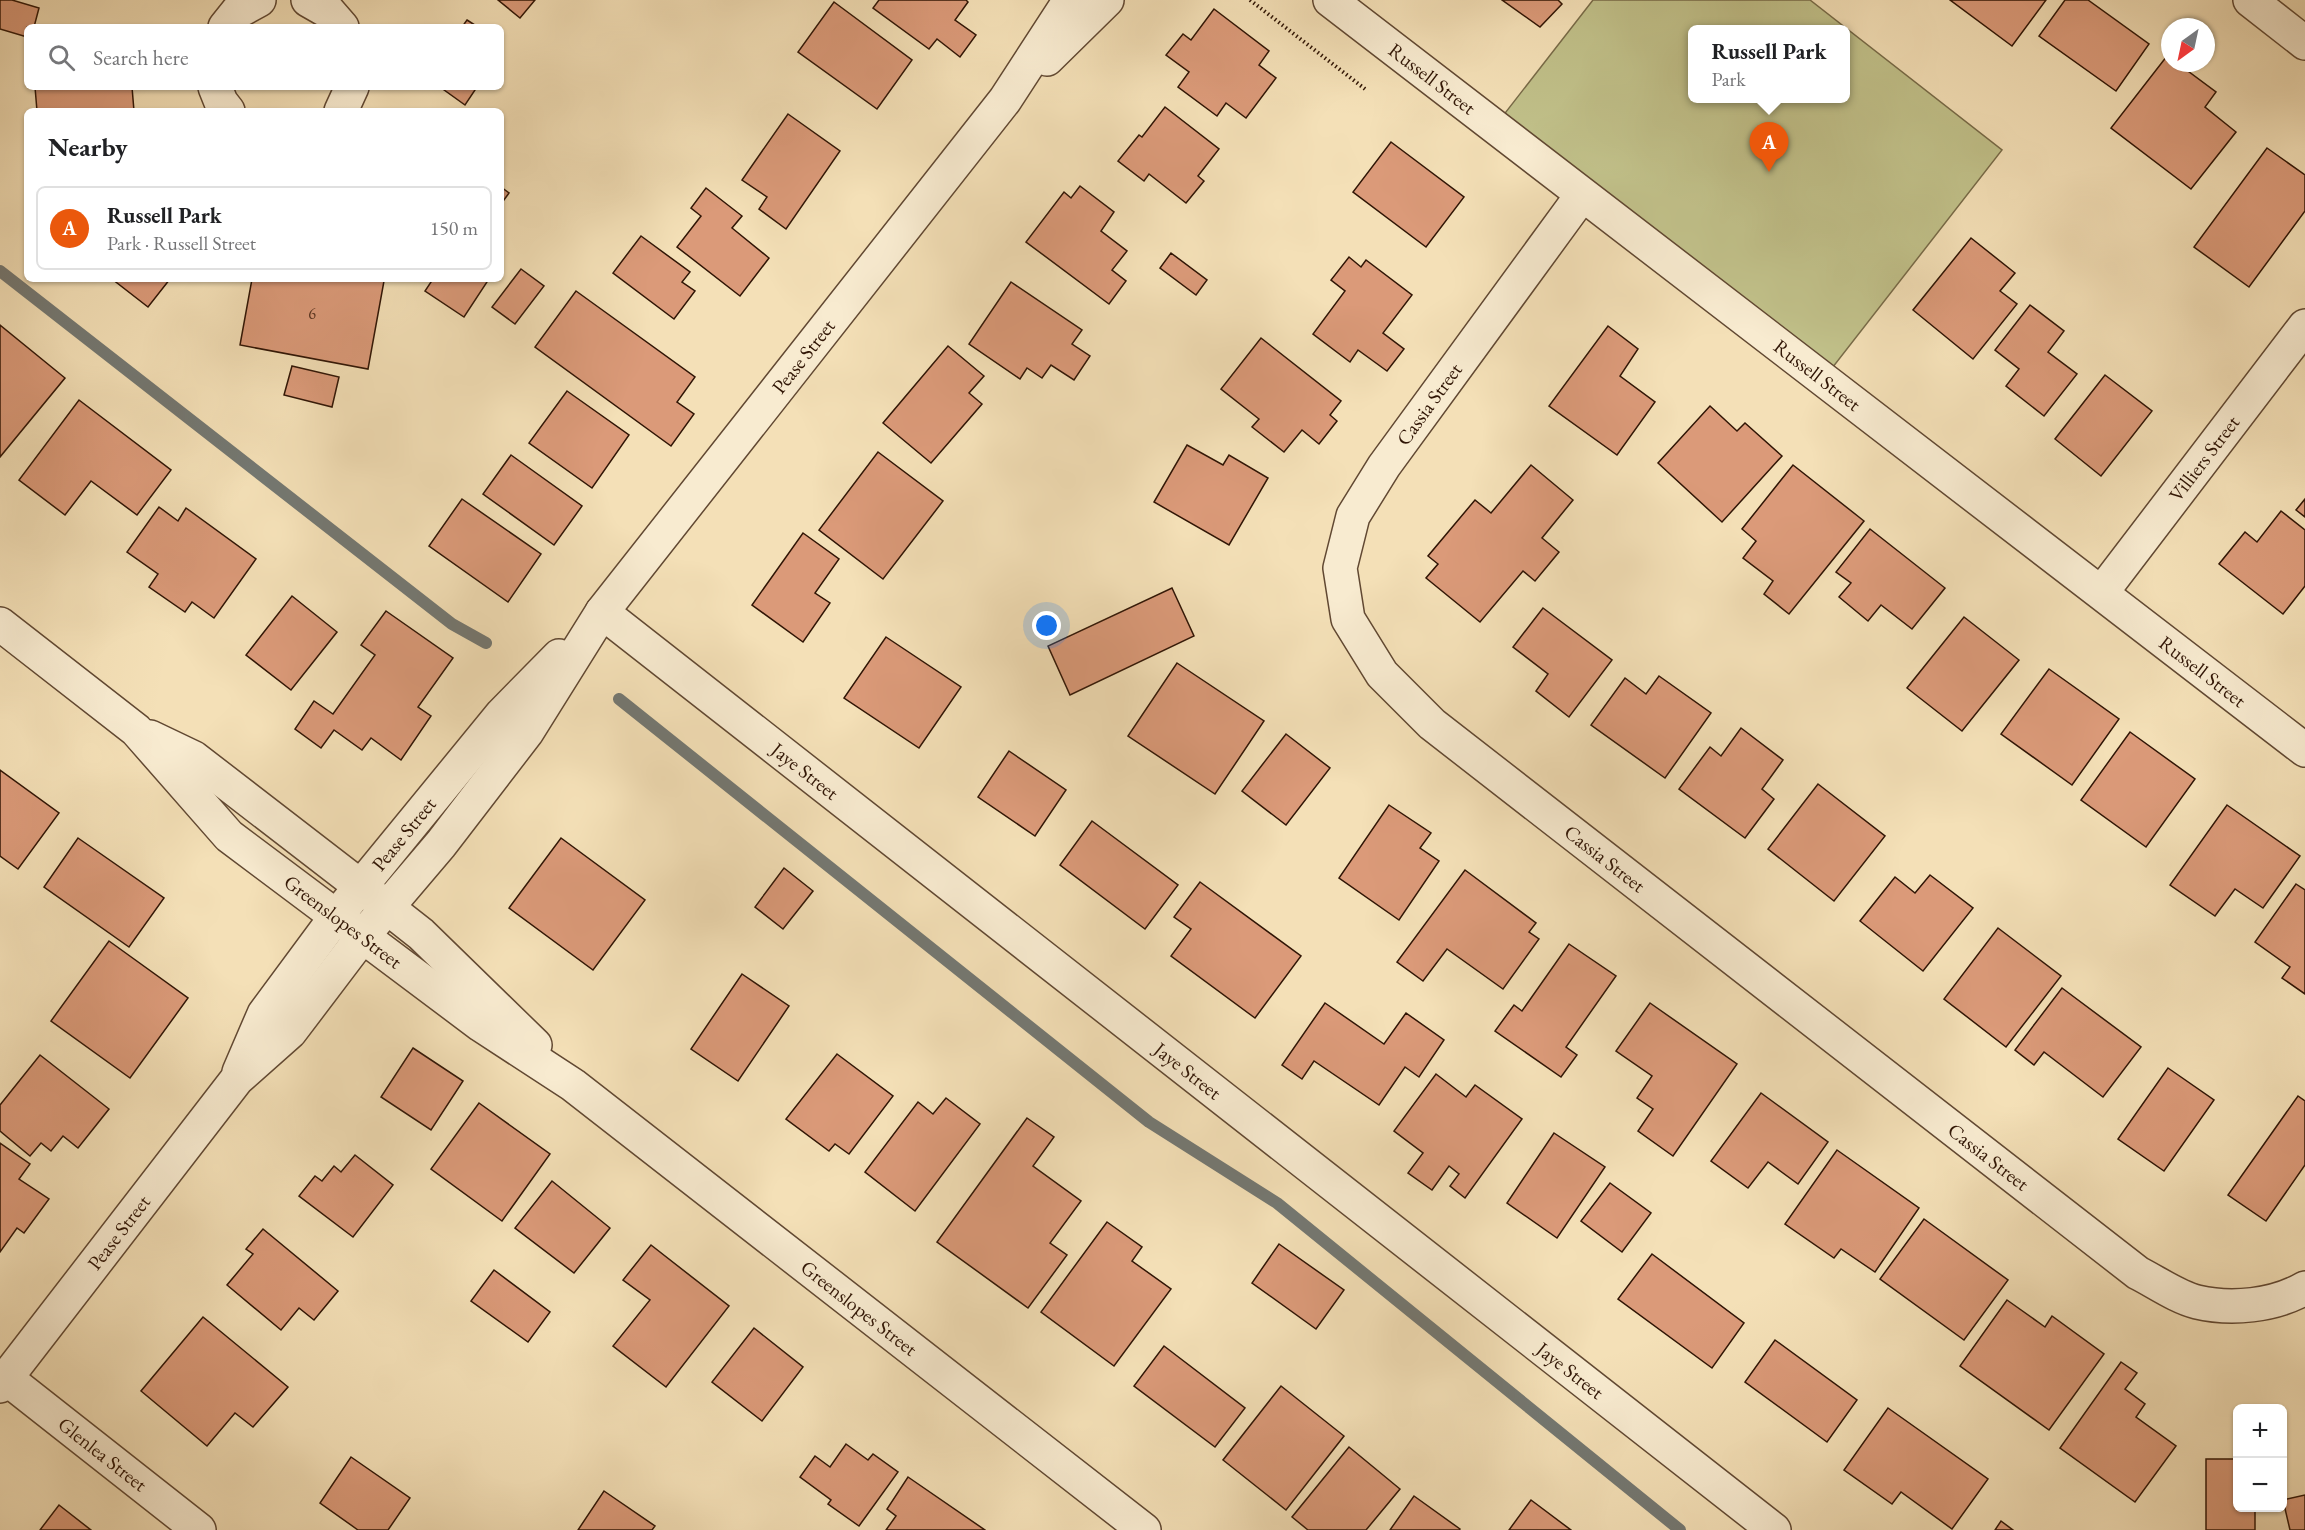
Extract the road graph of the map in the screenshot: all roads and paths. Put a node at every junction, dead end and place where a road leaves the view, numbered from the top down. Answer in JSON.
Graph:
{"nodes":[{"id":1,"x":259,"y":0,"type":"edge"},
{"id":2,"x":1070,"y":0,"type":"edge"},
{"id":3,"x":1107,"y":0,"type":"edge"},
{"id":4,"x":1250,"y":0,"type":"edge"},
{"id":5,"x":1330,"y":0,"type":"edge"},
{"id":6,"x":2250,"y":0,"type":"edge"},
{"id":7,"x":227,"y":24,"type":"edge"},
{"id":8,"x":2305,"y":43,"type":"edge"},
{"id":9,"x":1365,"y":89,"type":"dead end"},
{"id":10,"x":216,"y":90,"type":"edge"},
{"id":11,"x":351,"y":90,"type":"edge"},
{"id":12,"x":1005,"y":100,"type":"junction"},
{"id":13,"x":226,"y":108,"type":"edge"},
{"id":14,"x":342,"y":108,"type":"edge"},
{"id":15,"x":1582,"y":195,"type":"junction"},
{"id":16,"x":2305,"y":326,"type":"edge"},
{"id":17,"x":2102,"y":592,"type":"junction"},
{"id":18,"x":602,"y":612,"type":"junction"},
{"id":19,"x":0,"y":624,"type":"edge"},
{"id":20,"x":136,"y":730,"type":"junction"},
{"id":21,"x":2305,"y":750,"type":"edge"},
{"id":22,"x":360,"y":886,"type":"junction"},
{"id":23,"x":387,"y":908,"type":"junction"},
{"id":24,"x":335,"y":918,"type":"junction"},
{"id":25,"x":362,"y":937,"type":"junction"},
{"id":26,"x":237,"y":1079,"type":"junction"},
{"id":27,"x":573,"y":1085,"type":"junction"},
{"id":28,"x":2305,"y":1288,"type":"edge"},
{"id":29,"x":3,"y":1382,"type":"edge"},
{"id":30,"x":199,"y":1530,"type":"edge"},
{"id":31,"x":1144,"y":1530,"type":"edge"},
{"id":32,"x":1774,"y":1530,"type":"edge"}],
"edges":[{"from":1,"to":7,"type":"street"},
{"from":2,"to":12,"type":"street","name":"Pease Street"},
{"from":3,"to":12,"type":"street","name":"Pease Street"},
{"from":4,"to":9,"type":"path"},
{"from":5,"to":15,"type":"street","name":"Russell Street"},
{"from":6,"to":8,"type":"street"},
{"from":10,"to":13,"type":"street"},
{"from":11,"to":14,"type":"street"},
{"from":12,"to":18,"type":"street","name":"Pease Street"},
{"from":15,"to":17,"type":"street","name":"Russell Street"},
{"from":15,"to":28,"type":"street","name":"Cassia Street"},
{"from":16,"to":17,"type":"street","name":"Villiers Street"},
{"from":17,"to":21,"type":"street","name":"Russell Street"},
{"from":18,"to":22,"type":"street","name":"Pease Street"},
{"from":18,"to":23,"type":"street","name":"Pease Street"},
{"from":18,"to":32,"type":"street","name":"Jaye Street"},
{"from":19,"to":20,"type":"street","name":"Greenslopes Street"},
{"from":20,"to":22,"type":"street","name":"Greenslopes Street"},
{"from":20,"to":24,"type":"street","name":"Greenslopes Street"},
{"from":22,"to":23,"type":"street","name":"Greenslopes Street"},
{"from":22,"to":24,"type":"street","name":"Pease Street"},
{"from":23,"to":25,"type":"street","name":"Pease Street"},
{"from":23,"to":27,"type":"street","name":"Greenslopes Street"},
{"from":24,"to":25,"type":"street","name":"Greenslopes Street"},
{"from":24,"to":26,"type":"street","name":"Pease Street"},
{"from":25,"to":26,"type":"street","name":"Pease Street"},
{"from":25,"to":27,"type":"street","name":"Greenslopes Street"},
{"from":26,"to":29,"type":"street","name":"Pease Street"},
{"from":27,"to":31,"type":"street","name":"Greenslopes Street"},
{"from":29,"to":30,"type":"street","name":"Glenlea Street"}]}
